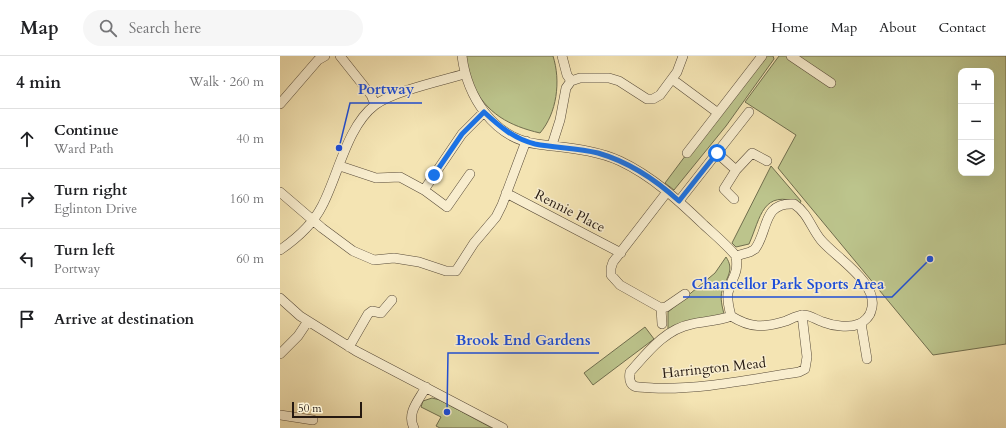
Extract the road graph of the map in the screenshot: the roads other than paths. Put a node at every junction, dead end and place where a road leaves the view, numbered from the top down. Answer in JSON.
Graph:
{"nodes":[{"id":1,"x":325,"y":56,"type":"edge"},
{"id":2,"x":340,"y":56,"type":"edge"},
{"id":3,"x":462,"y":56,"type":"edge"},
{"id":4,"x":562,"y":56,"type":"edge"},
{"id":5,"x":682,"y":56,"type":"edge"},
{"id":6,"x":762,"y":56,"type":"edge"},
{"id":7,"x":790,"y":56,"type":"edge"},
{"id":8,"x":464,"y":74,"type":"junction"},
{"id":9,"x":672,"y":79,"type":"junction"},
{"id":10,"x":571,"y":81,"type":"junction"},
{"id":11,"x":831,"y":83,"type":"dead end"},
{"id":12,"x":280,"y":104,"type":"edge"},
{"id":13,"x":375,"y":104,"type":"junction"},
{"id":14,"x":484,"y":112,"type":"junction"},
{"id":15,"x":749,"y":112,"type":"dead end"},
{"id":16,"x":718,"y":114,"type":"junction"},
{"id":17,"x":526,"y":141,"type":"junction"},
{"id":18,"x":552,"y":145,"type":"junction"},
{"id":19,"x":687,"y":153,"type":"dead end"},
{"id":20,"x":717,"y":153,"type":"junction"},
{"id":21,"x":767,"y":161,"type":"dead end"},
{"id":22,"x":340,"y":166,"type":"junction"},
{"id":23,"x":736,"y":170,"type":"junction"},
{"id":24,"x":470,"y":174,"type":"dead end"},
{"id":25,"x":424,"y":190,"type":"junction"},
{"id":26,"x":280,"y":192,"type":"edge"},
{"id":27,"x":667,"y":192,"type":"junction"},
{"id":28,"x":506,"y":193,"type":"junction"},
{"id":29,"x":734,"y":199,"type":"dead end"},
{"id":30,"x":679,"y":201,"type":"junction"},
{"id":31,"x":312,"y":220,"type":"junction"},
{"id":32,"x":280,"y":250,"type":"edge"},
{"id":33,"x":621,"y":253,"type":"junction"},
{"id":34,"x":736,"y":256,"type":"junction"},
{"id":35,"x":685,"y":294,"type":"dead end"},
{"id":36,"x":280,"y":298,"type":"edge"},
{"id":37,"x":392,"y":300,"type":"dead end"},
{"id":38,"x":661,"y":308,"type":"junction"},
{"id":39,"x":802,"y":315,"type":"junction"},
{"id":40,"x":731,"y":316,"type":"junction"},
{"id":41,"x":308,"y":321,"type":"junction"},
{"id":42,"x":861,"y":323,"type":"junction"},
{"id":43,"x":662,"y":324,"type":"dead end"},
{"id":44,"x":349,"y":347,"type":"junction"},
{"id":45,"x":280,"y":354,"type":"edge"},
{"id":46,"x":867,"y":359,"type":"dead end"},
{"id":47,"x":426,"y":387,"type":"junction"},
{"id":48,"x":280,"y":415,"type":"edge"},
{"id":49,"x":313,"y":420,"type":"dead end"},
{"id":50,"x":414,"y":428,"type":"edge"},
{"id":51,"x":503,"y":428,"type":"edge"}],
"edges":[{"from":1,"to":12,"type":"street"},
{"from":2,"to":13,"type":"street"},
{"from":3,"to":8,"type":"street"},
{"from":4,"to":10,"type":"street"},
{"from":5,"to":9,"type":"street"},
{"from":6,"to":16,"type":"street"},
{"from":7,"to":11,"type":"street"},
{"from":8,"to":13,"type":"street"},
{"from":8,"to":14,"type":"street"},
{"from":9,"to":10,"type":"street"},
{"from":9,"to":16,"type":"street"},
{"from":10,"to":18,"type":"street"},
{"from":13,"to":22,"type":"street"},
{"from":14,"to":17,"type":"street"},
{"from":14,"to":25,"type":"street"},
{"from":15,"to":20,"type":"street"},
{"from":16,"to":19,"type":"street"},
{"from":17,"to":18,"type":"street"},
{"from":17,"to":28,"type":"street"},
{"from":18,"to":27,"type":"street"},
{"from":20,"to":23,"type":"street"},
{"from":20,"to":30,"type":"street"},
{"from":21,"to":23,"type":"street"},
{"from":22,"to":25,"type":"street"},
{"from":22,"to":31,"type":"street"},
{"from":23,"to":29,"type":"street"},
{"from":24,"to":25,"type":"street"},
{"from":26,"to":31,"type":"street"},
{"from":27,"to":30,"type":"street"},
{"from":27,"to":33,"type":"street"},
{"from":28,"to":31,"type":"street"},
{"from":28,"to":33,"type":"street","name":"Rennie Place"},
{"from":30,"to":34,"type":"street"},
{"from":31,"to":32,"type":"street"},
{"from":33,"to":38,"type":"street"},
{"from":34,"to":40,"type":"street"},
{"from":34,"to":42,"type":"street"},
{"from":35,"to":38,"type":"street"},
{"from":36,"to":41,"type":"street"},
{"from":37,"to":44,"type":"street"},
{"from":38,"to":43,"type":"street"},
{"from":39,"to":40,"type":"street"},
{"from":39,"to":40,"type":"street","name":"Harrington Mead"},
{"from":39,"to":42,"type":"street"},
{"from":41,"to":44,"type":"street"},
{"from":41,"to":45,"type":"street"},
{"from":42,"to":46,"type":"street"},
{"from":44,"to":47,"type":"street"},
{"from":47,"to":50,"type":"street"},
{"from":47,"to":51,"type":"street"},
{"from":48,"to":49,"type":"street"}]}
